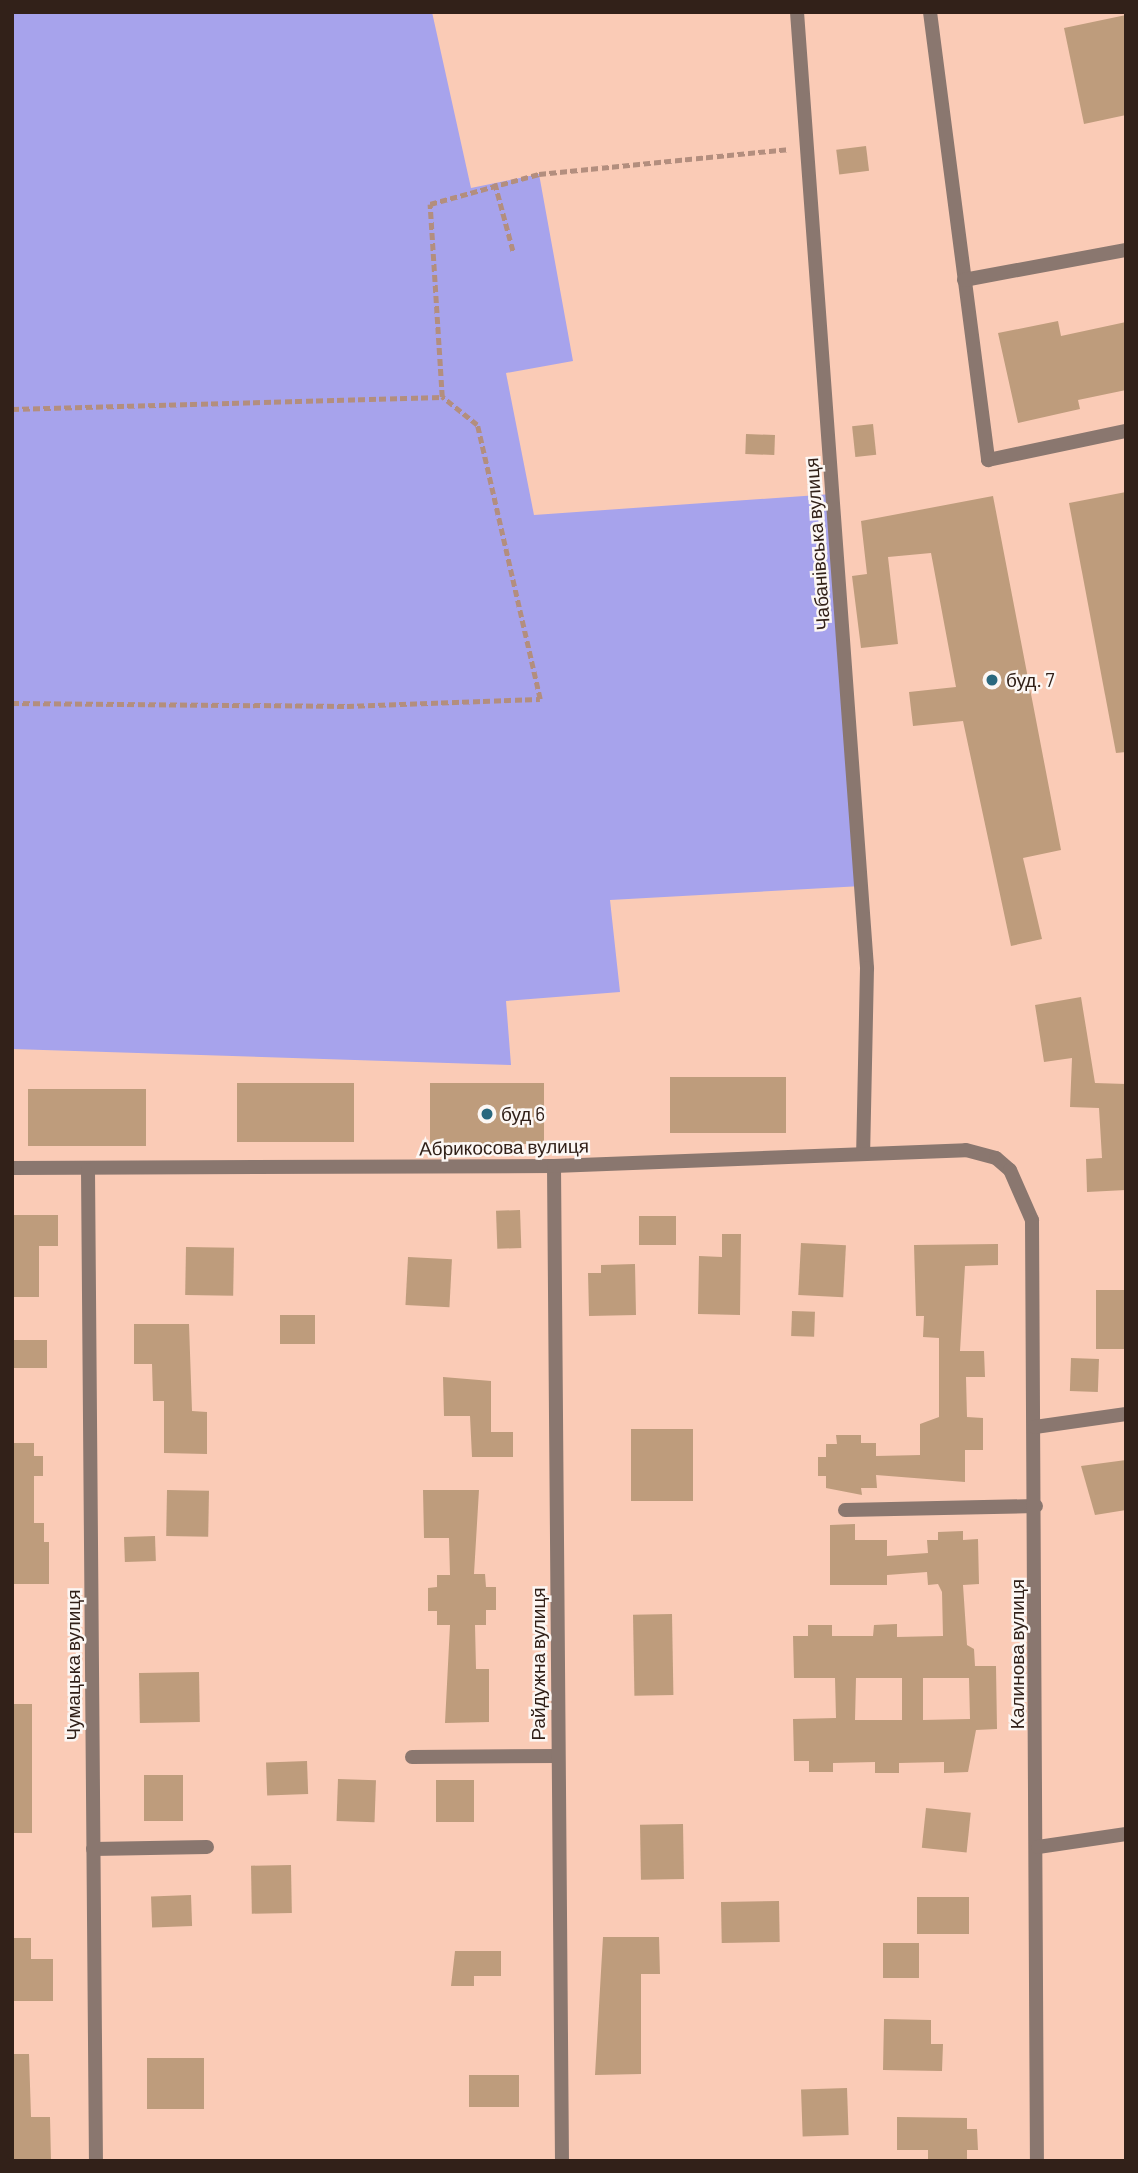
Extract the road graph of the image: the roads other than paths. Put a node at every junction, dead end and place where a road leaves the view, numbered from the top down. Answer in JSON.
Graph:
{"nodes":[{"id":1,"x":797,"y":12,"type":"edge"},
{"id":2,"x":930,"y":12,"type":"edge"},
{"id":3,"x":1126,"y":250,"type":"edge"},
{"id":4,"x":964,"y":280,"type":"junction"},
{"id":5,"x":1126,"y":431,"type":"edge"},
{"id":6,"x":863,"y":1154,"type":"junction"},
{"id":7,"x":996,"y":1158,"type":"joint"},
{"id":8,"x":554,"y":1166,"type":"junction"},
{"id":9,"x":12,"y":1168,"type":"edge"},
{"id":10,"x":88,"y":1170,"type":"junction"},
{"id":11,"x":1126,"y":1414,"type":"edge"},
{"id":12,"x":1035,"y":1427,"type":"junction"},
{"id":13,"x":1035,"y":1506,"type":"junction"},
{"id":14,"x":845,"y":1510,"type":"dead end"},
{"id":15,"x":558,"y":1756,"type":"junction"},
{"id":16,"x":412,"y":1757,"type":"dead end"},
{"id":17,"x":1126,"y":1834,"type":"edge"},
{"id":18,"x":206,"y":1847,"type":"dead end"},
{"id":19,"x":1038,"y":1847,"type":"junction"},
{"id":20,"x":93,"y":1849,"type":"junction"},
{"id":21,"x":96,"y":2161,"type":"edge"},
{"id":22,"x":562,"y":2161,"type":"edge"},
{"id":23,"x":1037,"y":2161,"type":"edge"}],
"edges":[{"from":1,"to":6,"type":"street","name":"Чабанівська вулиця"},
{"from":2,"to":4,"type":"street"},
{"from":3,"to":4,"type":"street"},
{"from":4,"to":5,"type":"street"},
{"from":6,"to":7,"type":"street","name":"Абрикосова вулиця"},
{"from":6,"to":8,"type":"street","name":"Абрикосова вулиця"},
{"from":7,"to":12,"type":"street","name":"Калинова вулиця"},
{"from":8,"to":10,"type":"street","name":"Абрикосова вулиця"},
{"from":8,"to":15,"type":"street","name":"Райдужна вулиця"},
{"from":9,"to":10,"type":"street","name":"Абрикосова вулиця"},
{"from":10,"to":20,"type":"street","name":"Чумацька вулиця"},
{"from":11,"to":12,"type":"street"},
{"from":12,"to":13,"type":"street","name":"Калинова вулиця"},
{"from":13,"to":14,"type":"street"},
{"from":13,"to":19,"type":"street","name":"Калинова вулиця"},
{"from":15,"to":16,"type":"street"},
{"from":15,"to":22,"type":"street","name":"Райдужна вулиця"},
{"from":17,"to":19,"type":"street"},
{"from":18,"to":20,"type":"street"},
{"from":19,"to":23,"type":"street","name":"Калинова вулиця"},
{"from":20,"to":21,"type":"street","name":"Чумацька вулиця"}]}
